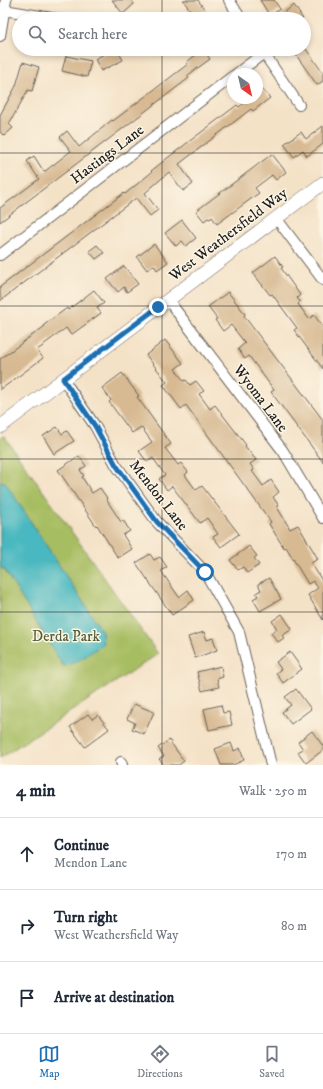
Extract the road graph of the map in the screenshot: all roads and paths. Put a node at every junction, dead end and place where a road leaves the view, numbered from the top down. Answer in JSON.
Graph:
{"nodes":[{"id":1,"x":228,"y":0,"type":"edge"},
{"id":2,"x":5,"y":5,"type":"edge"},
{"id":3,"x":32,"y":12,"type":"edge"},
{"id":4,"x":236,"y":12,"type":"edge"},
{"id":5,"x":0,"y":36,"type":"edge"},
{"id":6,"x":257,"y":56,"type":"edge"},
{"id":7,"x":266,"y":56,"type":"edge"},
{"id":8,"x":243,"y":68,"type":"edge"},
{"id":9,"x":227,"y":81,"type":"edge"},
{"id":10,"x":299,"y":105,"type":"dead end"},
{"id":11,"x":323,"y":183,"type":"edge"},
{"id":12,"x":276,"y":218,"type":"junction"},
{"id":13,"x":0,"y":255,"type":"edge"},
{"id":14,"x":323,"y":280,"type":"edge"},
{"id":15,"x":168,"y":300,"type":"junction"},
{"id":16,"x":63,"y":379,"type":"junction"},
{"id":17,"x":0,"y":427,"type":"edge"},
{"id":18,"x":323,"y":518,"type":"edge"},
{"id":19,"x":271,"y":765,"type":"edge"}],
"edges":[{"from":1,"to":4,"type":"street"},
{"from":2,"to":3,"type":"street"},
{"from":2,"to":5,"type":"street"},
{"from":6,"to":8,"type":"street"},
{"from":7,"to":10,"type":"street"},
{"from":9,"to":13,"type":"street","name":"Hastings Lane"},
{"from":11,"to":12,"type":"street","name":"West Weathersfield Way"},
{"from":12,"to":14,"type":"street"},
{"from":12,"to":15,"type":"street","name":"West Weathersfield Way"},
{"from":15,"to":16,"type":"street","name":"West Weathersfield Way"},
{"from":15,"to":18,"type":"street","name":"Wyoma Lane"},
{"from":16,"to":17,"type":"street","name":"West Weathersfield Way"},
{"from":16,"to":19,"type":"street","name":"Mendon Lane"}]}
